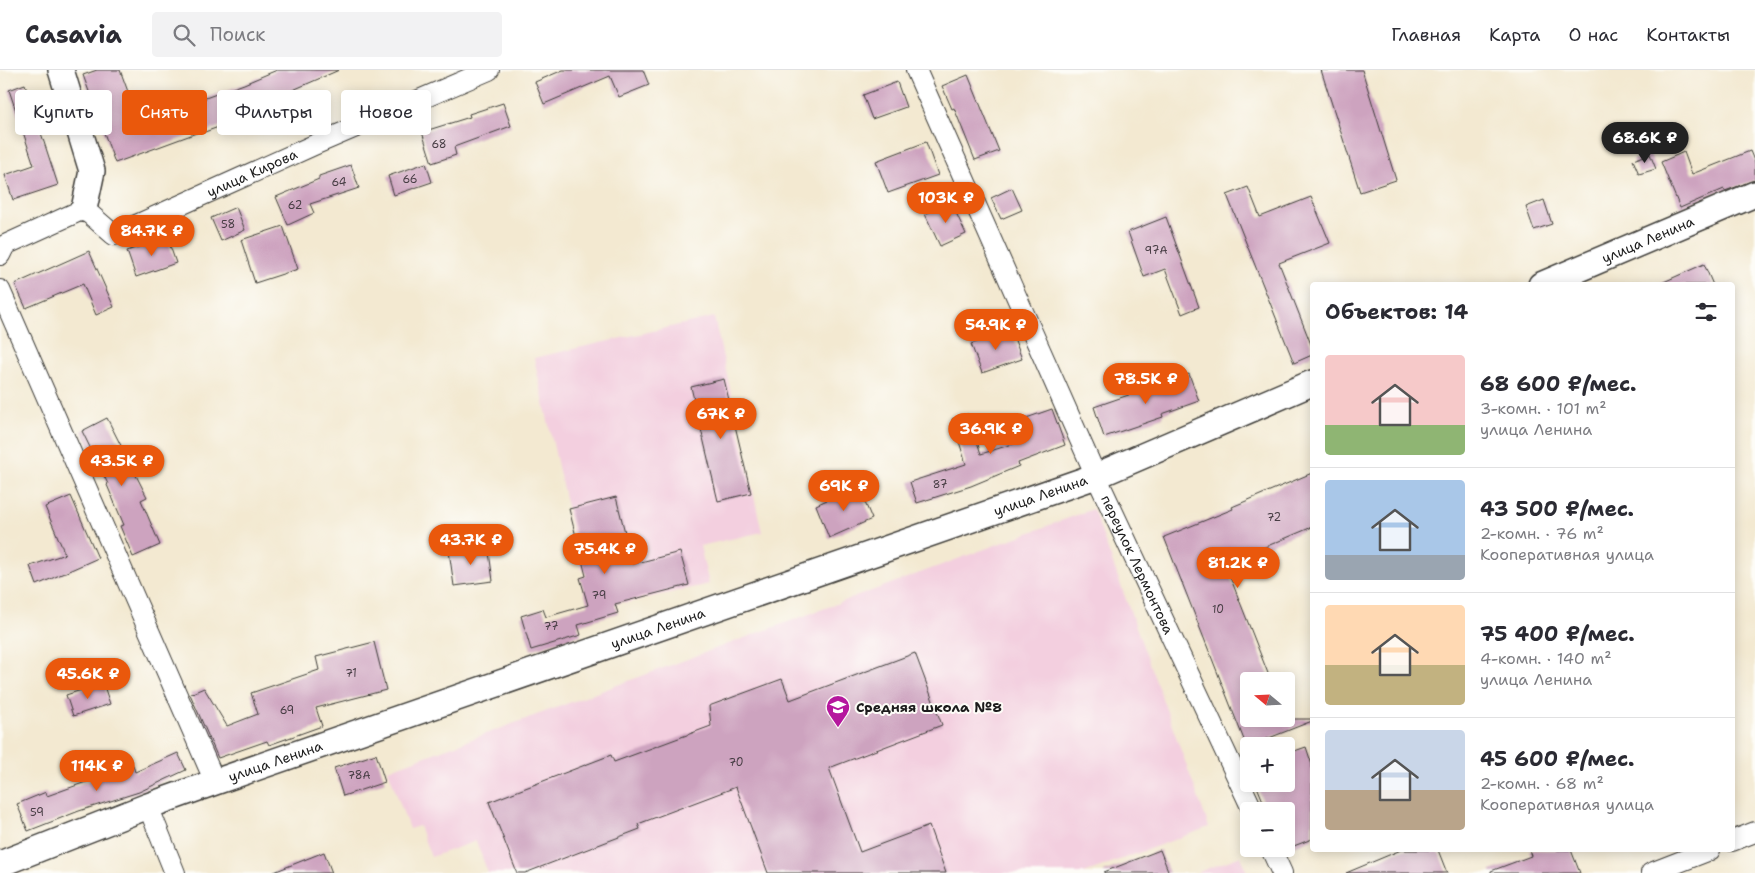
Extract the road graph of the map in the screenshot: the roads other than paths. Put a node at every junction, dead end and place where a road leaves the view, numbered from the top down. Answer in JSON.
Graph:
{"nodes":[{"id":1,"x":60,"y":70,"type":"edge"},
{"id":2,"x":489,"y":70,"type":"edge"},
{"id":3,"x":916,"y":70,"type":"edge"},
{"id":4,"x":1755,"y":194,"type":"edge"},
{"id":5,"x":84,"y":209,"type":"junction"},
{"id":6,"x":0,"y":255,"type":"edge"},
{"id":7,"x":1548,"y":282,"type":"edge"},
{"id":8,"x":0,"y":290,"type":"edge"},
{"id":9,"x":1310,"y":384,"type":"edge"},
{"id":10,"x":1096,"y":476,"type":"junction"},
{"id":11,"x":215,"y":782,"type":"junction"},
{"id":12,"x":1249,"y":802,"type":"edge"},
{"id":13,"x":148,"y":806,"type":"junction"},
{"id":14,"x":1755,"y":832,"type":"edge"},
{"id":15,"x":1735,"y":840,"type":"edge"},
{"id":16,"x":1705,"y":852,"type":"edge"},
{"id":17,"x":1275,"y":857,"type":"edge"},
{"id":18,"x":0,"y":864,"type":"edge"},
{"id":19,"x":175,"y":873,"type":"edge"},
{"id":20,"x":1282,"y":873,"type":"edge"},
{"id":21,"x":1651,"y":873,"type":"edge"}],
"edges":[{"from":1,"to":5,"type":"street"},
{"from":2,"to":5,"type":"street","name":"улица Кирова"},
{"from":3,"to":10,"type":"street","name":"переулок Лермонтова"},
{"from":4,"to":7,"type":"street","name":"улица Ленина"},
{"from":5,"to":6,"type":"street"},
{"from":8,"to":11,"type":"street"},
{"from":9,"to":10,"type":"street","name":"улица Ленина"},
{"from":10,"to":11,"type":"street","name":"улица Ленина"},
{"from":10,"to":12,"type":"street","name":"переулок Лермонтова"},
{"from":11,"to":13,"type":"street","name":"улица Ленина"},
{"from":13,"to":18,"type":"street","name":"улица Ленина"},
{"from":13,"to":19,"type":"street"},
{"from":14,"to":15,"type":"street"},
{"from":16,"to":21,"type":"street"},
{"from":17,"to":20,"type":"street"}]}
